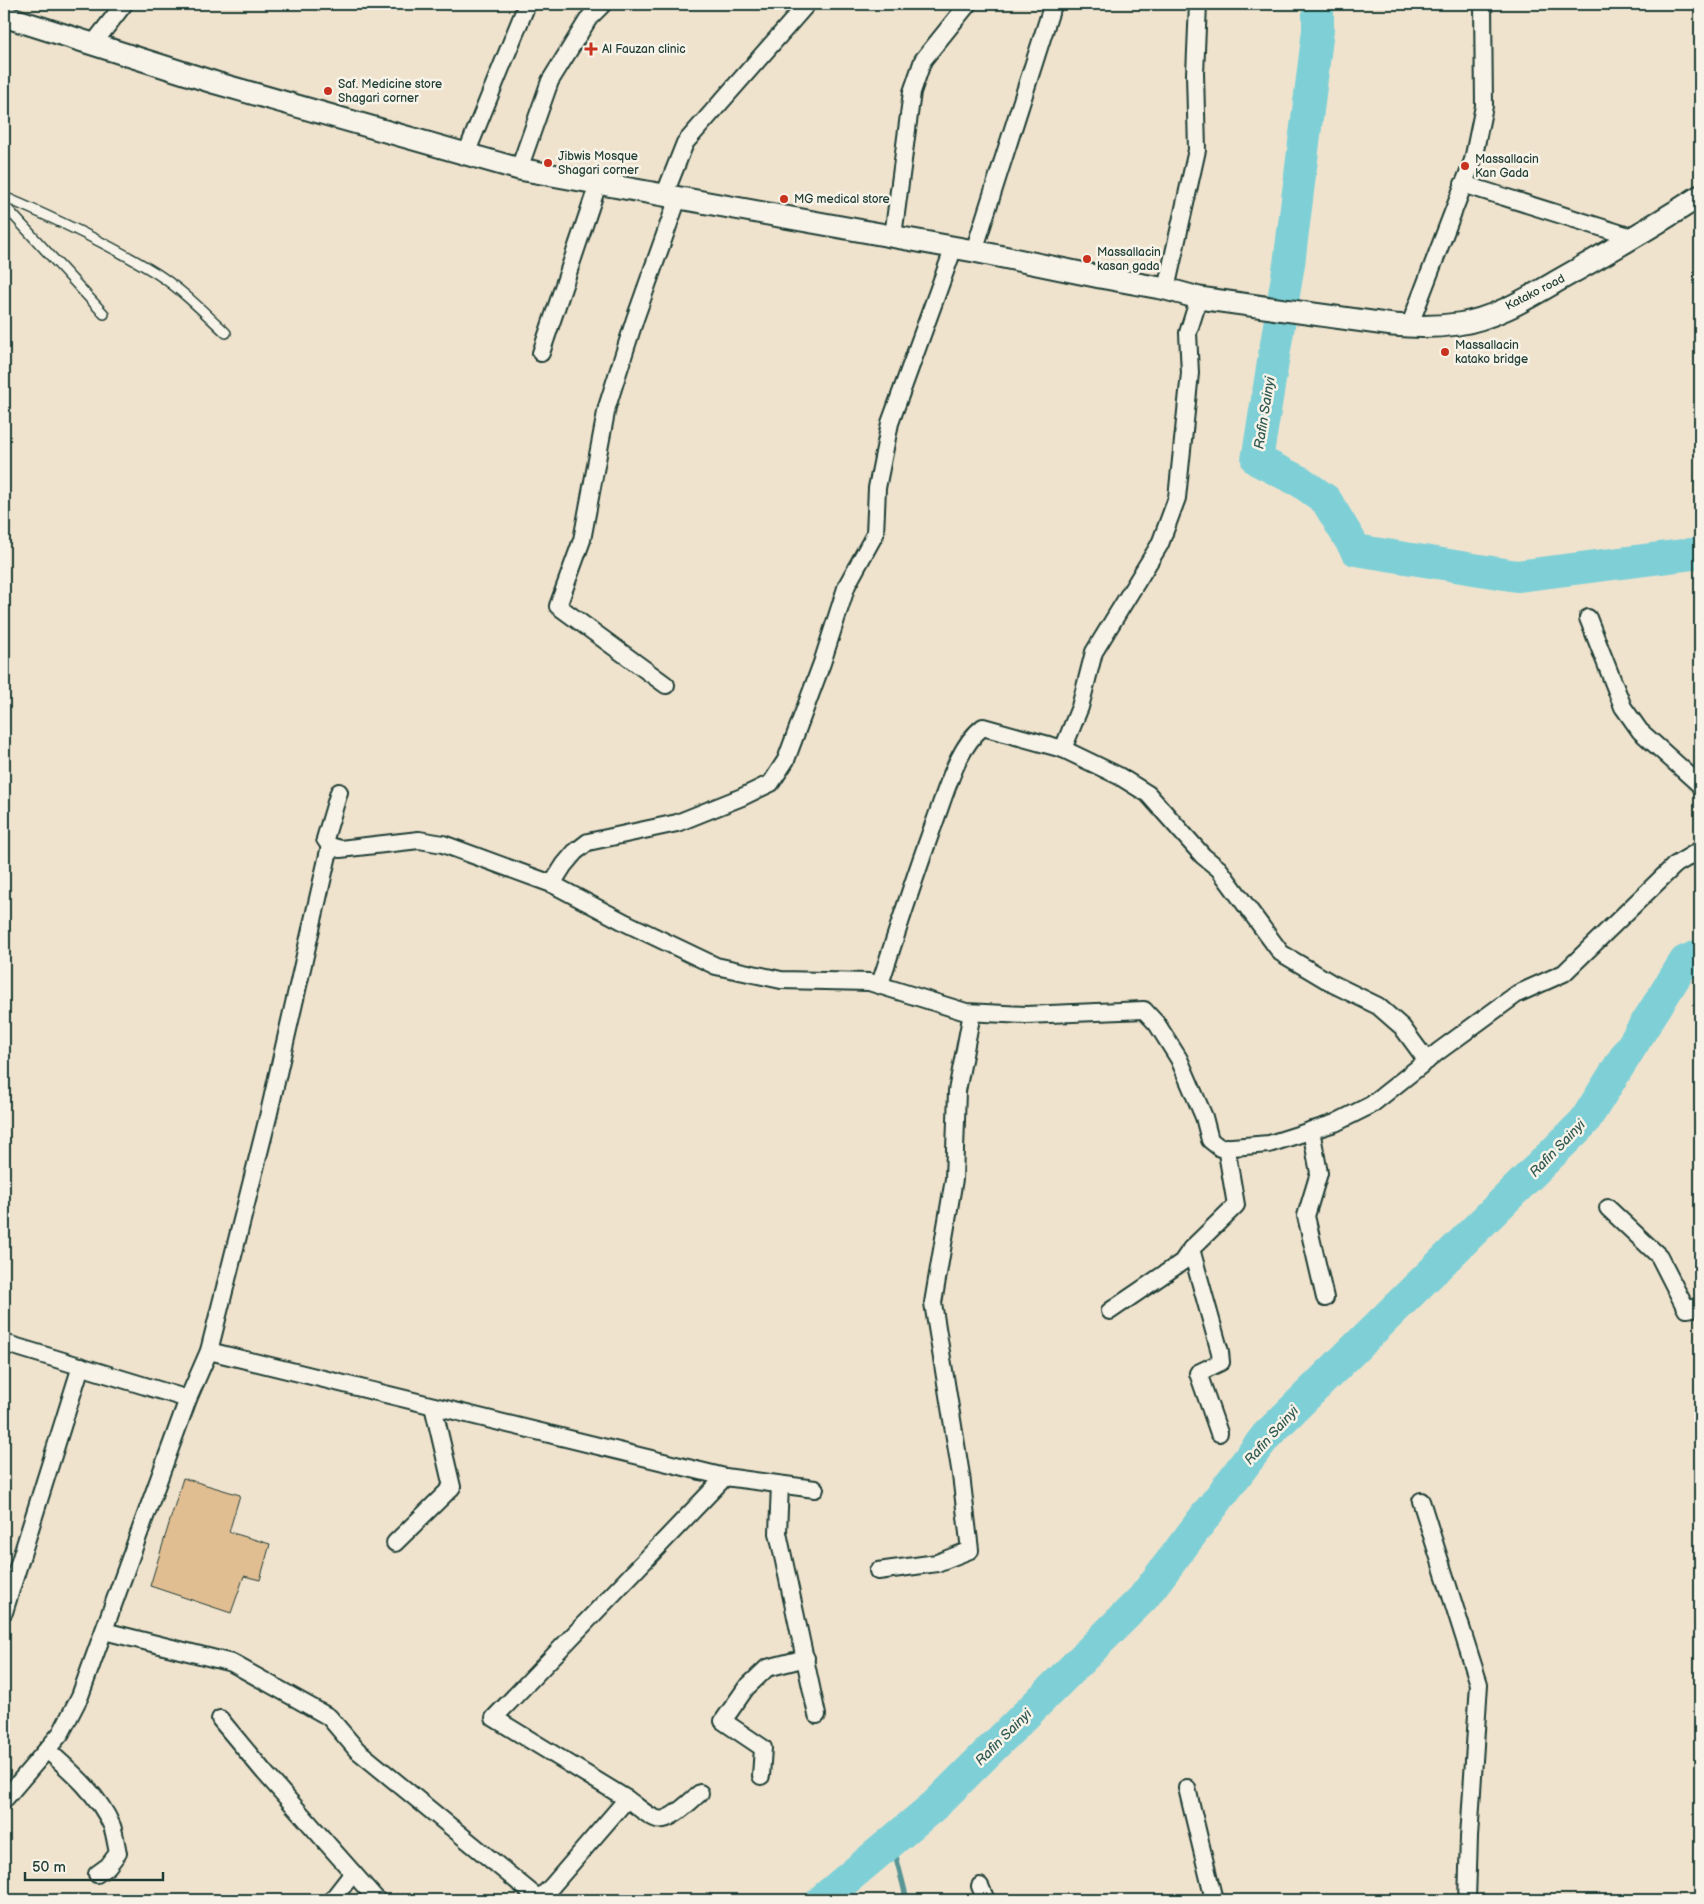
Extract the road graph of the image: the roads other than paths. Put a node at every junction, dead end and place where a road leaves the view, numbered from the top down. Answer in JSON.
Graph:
{"nodes":[{"id":1,"x":124,"y":4,"type":"edge"},
{"id":2,"x":527,"y":4,"type":"edge"},
{"id":3,"x":603,"y":4,"type":"edge"},
{"id":4,"x":807,"y":4,"type":"edge"},
{"id":5,"x":968,"y":4,"type":"edge"},
{"id":6,"x":1054,"y":4,"type":"edge"},
{"id":7,"x":1198,"y":4,"type":"edge"},
{"id":8,"x":1483,"y":4,"type":"edge"},
{"id":9,"x":4,"y":16,"type":"edge"},
{"id":10,"x":93,"y":44,"type":"junction"},
{"id":11,"x":466,"y":154,"type":"junction"},
{"id":12,"x":519,"y":169,"type":"junction"},
{"id":13,"x":598,"y":184,"type":"junction"},
{"id":14,"x":1463,"y":184,"type":"junction"},
{"id":15,"x":1700,"y":196,"type":"edge"},
{"id":16,"x":4,"y":197,"type":"edge"},
{"id":17,"x":671,"y":197,"type":"junction"},
{"id":18,"x":4,"y":205,"type":"edge"},
{"id":19,"x":893,"y":236,"type":"junction"},
{"id":20,"x":1635,"y":238,"type":"junction"},
{"id":21,"x":964,"y":249,"type":"junction"},
{"id":22,"x":1166,"y":288,"type":"junction"},
{"id":23,"x":1199,"y":298,"type":"junction"},
{"id":24,"x":104,"y":314,"type":"dead end"},
{"id":25,"x":1409,"y":327,"type":"junction"},
{"id":26,"x":226,"y":333,"type":"dead end"},
{"id":27,"x":541,"y":353,"type":"dead end"},
{"id":28,"x":1588,"y":618,"type":"dead end"},
{"id":29,"x":666,"y":685,"type":"dead end"},
{"id":30,"x":1063,"y":750,"type":"junction"},
{"id":31,"x":1700,"y":785,"type":"edge"},
{"id":32,"x":339,"y":792,"type":"dead end"},
{"id":33,"x":330,"y":846,"type":"junction"},
{"id":34,"x":1700,"y":850,"type":"edge"},
{"id":35,"x":552,"y":884,"type":"junction"},
{"id":36,"x":880,"y":984,"type":"junction"},
{"id":37,"x":972,"y":1013,"type":"junction"},
{"id":38,"x":1427,"y":1061,"type":"junction"},
{"id":39,"x":1311,"y":1130,"type":"junction"},
{"id":40,"x":1226,"y":1147,"type":"junction"},
{"id":41,"x":1608,"y":1208,"type":"dead end"},
{"id":42,"x":1191,"y":1249,"type":"junction"},
{"id":43,"x":1325,"y":1298,"type":"dead end"},
{"id":44,"x":1700,"y":1307,"type":"edge"},
{"id":45,"x":1110,"y":1311,"type":"dead end"},
{"id":46,"x":4,"y":1343,"type":"edge"},
{"id":47,"x":209,"y":1352,"type":"junction"},
{"id":48,"x":81,"y":1366,"type":"junction"},
{"id":49,"x":188,"y":1399,"type":"junction"},
{"id":50,"x":433,"y":1406,"type":"junction"},
{"id":51,"x":1219,"y":1433,"type":"dead end"},
{"id":52,"x":725,"y":1478,"type":"junction"},
{"id":53,"x":780,"y":1485,"type":"junction"},
{"id":54,"x":815,"y":1489,"type":"dead end"},
{"id":55,"x":1421,"y":1501,"type":"dead end"},
{"id":56,"x":395,"y":1543,"type":"dead end"},
{"id":57,"x":878,"y":1571,"type":"dead end"},
{"id":58,"x":4,"y":1612,"type":"edge"},
{"id":59,"x":104,"y":1631,"type":"junction"},
{"id":60,"x":806,"y":1658,"type":"junction"},
{"id":61,"x":817,"y":1715,"type":"dead end"},
{"id":62,"x":220,"y":1719,"type":"dead end"},
{"id":63,"x":47,"y":1750,"type":"junction"},
{"id":64,"x":761,"y":1776,"type":"dead end"},
{"id":65,"x":1187,"y":1788,"type":"dead end"},
{"id":66,"x":700,"y":1793,"type":"dead end"},
{"id":67,"x":627,"y":1799,"type":"junction"},
{"id":68,"x":4,"y":1800,"type":"edge"},
{"id":69,"x":353,"y":1873,"type":"junction"},
{"id":70,"x":97,"y":1874,"type":"dead end"},
{"id":71,"x":332,"y":1900,"type":"edge"},
{"id":72,"x":377,"y":1900,"type":"edge"},
{"id":73,"x":538,"y":1900,"type":"edge"},
{"id":74,"x":1214,"y":1900,"type":"edge"},
{"id":75,"x":1467,"y":1900,"type":"edge"}],
"edges":[{"from":1,"to":10,"type":"street"},
{"from":2,"to":11,"type":"street"},
{"from":3,"to":12,"type":"street"},
{"from":4,"to":17,"type":"street"},
{"from":5,"to":19,"type":"street"},
{"from":6,"to":21,"type":"street"},
{"from":7,"to":22,"type":"street"},
{"from":8,"to":14,"type":"street"},
{"from":9,"to":10,"type":"street","name":"Katako road"},
{"from":10,"to":11,"type":"street","name":"Katako road"},
{"from":11,"to":12,"type":"street","name":"Katako road"},
{"from":12,"to":13,"type":"street","name":"Katako road"},
{"from":13,"to":17,"type":"street","name":"Katako road"},
{"from":13,"to":27,"type":"street"},
{"from":14,"to":20,"type":"street"},
{"from":14,"to":25,"type":"street"},
{"from":15,"to":20,"type":"street","name":"Katako road"},
{"from":16,"to":26,"type":"lane"},
{"from":17,"to":19,"type":"street","name":"Katako road"},
{"from":17,"to":29,"type":"street"},
{"from":18,"to":24,"type":"lane"},
{"from":19,"to":21,"type":"street","name":"Katako road"},
{"from":20,"to":25,"type":"street","name":"Katako road"},
{"from":21,"to":22,"type":"street","name":"Katako road"},
{"from":21,"to":35,"type":"street"},
{"from":22,"to":23,"type":"street","name":"Katako road"},
{"from":23,"to":25,"type":"street","name":"Katako road"},
{"from":23,"to":30,"type":"street"},
{"from":28,"to":31,"type":"street"},
{"from":30,"to":36,"type":"street"},
{"from":30,"to":38,"type":"street"},
{"from":32,"to":33,"type":"street"},
{"from":33,"to":35,"type":"street"},
{"from":33,"to":47,"type":"street"},
{"from":34,"to":38,"type":"street"},
{"from":35,"to":36,"type":"street"},
{"from":36,"to":37,"type":"street"},
{"from":37,"to":40,"type":"street"},
{"from":37,"to":57,"type":"street"},
{"from":38,"to":39,"type":"street"},
{"from":39,"to":40,"type":"street"},
{"from":39,"to":43,"type":"street"},
{"from":40,"to":42,"type":"street"},
{"from":41,"to":44,"type":"street"},
{"from":42,"to":45,"type":"street"},
{"from":42,"to":51,"type":"street"},
{"from":46,"to":48,"type":"street"},
{"from":47,"to":49,"type":"street"},
{"from":47,"to":50,"type":"street"},
{"from":48,"to":49,"type":"street"},
{"from":48,"to":58,"type":"street"},
{"from":49,"to":59,"type":"street"},
{"from":50,"to":52,"type":"street"},
{"from":50,"to":56,"type":"street"},
{"from":52,"to":53,"type":"street"},
{"from":52,"to":67,"type":"street"},
{"from":53,"to":54,"type":"street"},
{"from":53,"to":60,"type":"street"},
{"from":55,"to":75,"type":"street"},
{"from":59,"to":63,"type":"street"},
{"from":59,"to":73,"type":"street"},
{"from":60,"to":61,"type":"street"},
{"from":60,"to":64,"type":"street"},
{"from":62,"to":69,"type":"street"},
{"from":63,"to":68,"type":"street"},
{"from":63,"to":70,"type":"street"},
{"from":65,"to":74,"type":"street"},
{"from":66,"to":67,"type":"street"},
{"from":67,"to":73,"type":"street"},
{"from":69,"to":71,"type":"street"},
{"from":69,"to":72,"type":"street"}]}
